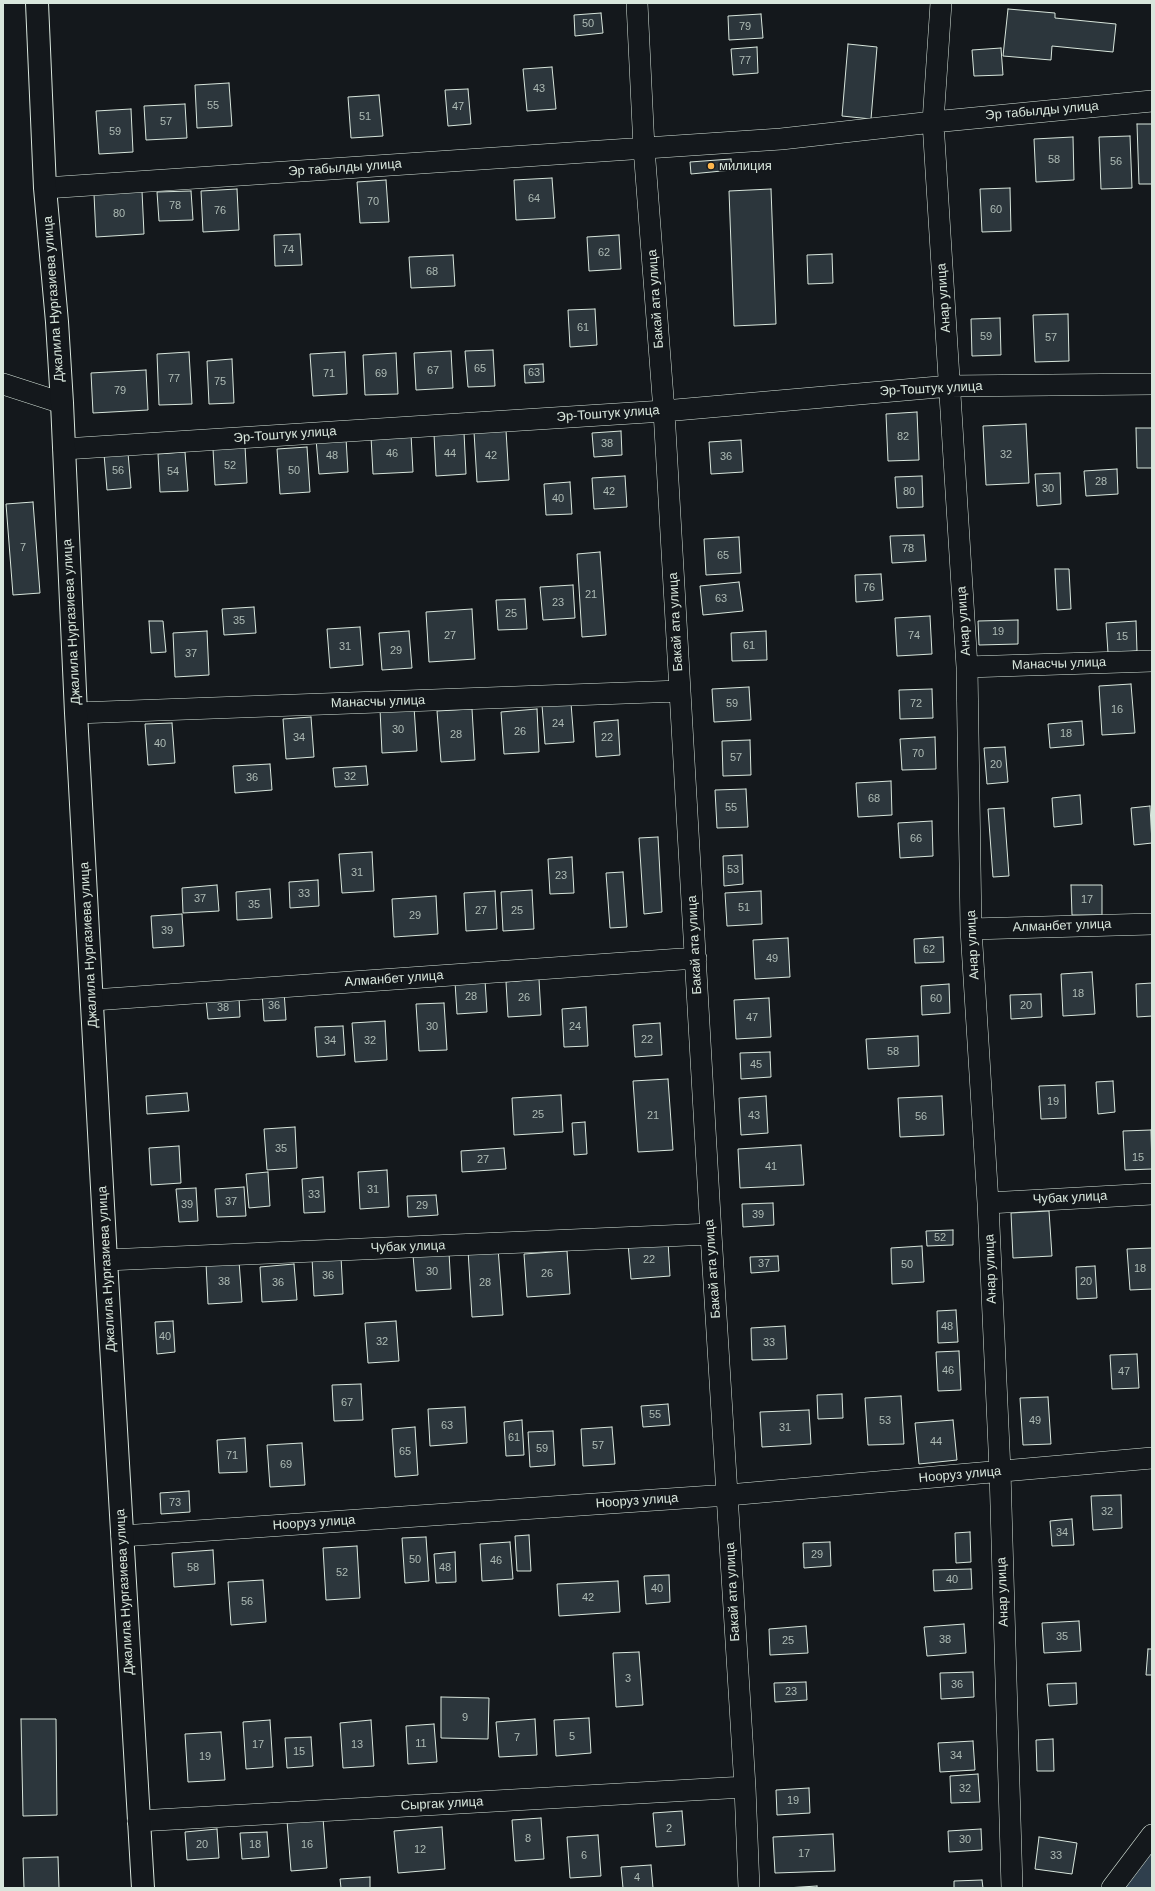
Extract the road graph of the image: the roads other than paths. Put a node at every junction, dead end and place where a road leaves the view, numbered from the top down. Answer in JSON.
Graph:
{"nodes":[{"id":1,"x":37,"y":3,"type":"edge"},
{"id":2,"x":637,"y":3,"type":"edge"},
{"id":3,"x":941,"y":3,"type":"edge"},
{"id":4,"x":1152,"y":101,"type":"edge"},
{"id":5,"x":933,"y":122,"type":"junction"},
{"id":6,"x":644,"y":148,"type":"junction"},
{"id":7,"x":45,"y":188,"type":"junction"},
{"id":8,"x":3,"y":384,"type":"edge"},
{"id":9,"x":1152,"y":384,"type":"edge"},
{"id":10,"x":950,"y":386,"type":"junction"},
{"id":11,"x":62,"y":403,"type":"junction"},
{"id":12,"x":664,"y":411,"type":"junction"},
{"id":13,"x":64,"y":449,"type":"junction"},
{"id":14,"x":1152,"y":661,"type":"edge"},
{"id":15,"x":967,"y":667,"type":"junction"},
{"id":16,"x":680,"y":691,"type":"junction"},
{"id":17,"x":76,"y":713,"type":"junction"},
{"id":18,"x":1152,"y":924,"type":"edge"},
{"id":19,"x":971,"y":929,"type":"junction"},
{"id":20,"x":696,"y":958,"type":"junction"},
{"id":21,"x":93,"y":1000,"type":"junction"},
{"id":22,"x":1152,"y":1194,"type":"edge"},
{"id":23,"x":988,"y":1203,"type":"junction"},
{"id":24,"x":711,"y":1234,"type":"junction"},
{"id":25,"x":106,"y":1260,"type":"junction"},
{"id":26,"x":1152,"y":1458,"type":"edge"},
{"id":27,"x":1000,"y":1472,"type":"junction"},
{"id":28,"x":728,"y":1495,"type":"junction"},
{"id":29,"x":122,"y":1536,"type":"junction"},
{"id":30,"x":745,"y":1787,"type":"junction"},
{"id":31,"x":138,"y":1820,"type":"junction"},
{"id":32,"x":1152,"y":1835,"type":"edge"},
{"id":33,"x":143,"y":1888,"type":"edge"},
{"id":34,"x":749,"y":1888,"type":"edge"},
{"id":35,"x":1012,"y":1888,"type":"edge"},
{"id":36,"x":1112,"y":1888,"type":"edge"}],
"edges":[{"from":1,"to":7,"type":"street","name":"Джалила Нургазиева улица"},
{"from":2,"to":6,"type":"street","name":"Бакай ата улица"},
{"from":3,"to":5,"type":"street","name":"Анар улица"},
{"from":4,"to":5,"type":"street","name":"Эр табылды улица"},
{"from":5,"to":6,"type":"street","name":"Эр табылды улица"},
{"from":5,"to":10,"type":"street","name":"Анар улица"},
{"from":6,"to":7,"type":"street","name":"Эр табылды улица"},
{"from":6,"to":12,"type":"street","name":"Бакай ата улица"},
{"from":7,"to":11,"type":"street","name":"Джалила Нургазиева улица"},
{"from":8,"to":11,"type":"street"},
{"from":9,"to":10,"type":"street","name":"Эр-Тоштук улица"},
{"from":10,"to":12,"type":"street","name":"Эр-Тоштук улица"},
{"from":10,"to":15,"type":"street","name":"Анар улица"},
{"from":11,"to":13,"type":"street","name":"Джалила Нургазиева улица"},
{"from":12,"to":13,"type":"street","name":"Эр-Тоштук улица"},
{"from":12,"to":16,"type":"street","name":"Бакай ата улица"},
{"from":13,"to":17,"type":"street","name":"Джалила Нургазиева улица"},
{"from":14,"to":15,"type":"street","name":"Манасчы улица"},
{"from":15,"to":19,"type":"street","name":"Анар улица"},
{"from":16,"to":17,"type":"street","name":"Манасчы улица"},
{"from":16,"to":20,"type":"street","name":"Бакай ата улица"},
{"from":17,"to":21,"type":"street","name":"Джалила Нургазиева улица"},
{"from":18,"to":19,"type":"street","name":"Алманбет улица"},
{"from":19,"to":23,"type":"street","name":"Анар улица"},
{"from":20,"to":21,"type":"street","name":"Алманбет улица"},
{"from":20,"to":24,"type":"street","name":"Бакай ата улица"},
{"from":21,"to":25,"type":"street","name":"Джалила Нургазиева улица"},
{"from":22,"to":23,"type":"street","name":"Чубак улица"},
{"from":23,"to":27,"type":"street","name":"Анар улица"},
{"from":24,"to":25,"type":"street","name":"Чубак улица"},
{"from":24,"to":28,"type":"street","name":"Бакай ата улица"},
{"from":25,"to":29,"type":"street","name":"Джалила Нургазиева улица"},
{"from":26,"to":27,"type":"street","name":"Нооруз улица"},
{"from":27,"to":28,"type":"street","name":"Нооруз улица"},
{"from":27,"to":35,"type":"street","name":"Анар улица"},
{"from":28,"to":29,"type":"street","name":"Нооруз улица"},
{"from":28,"to":30,"type":"street","name":"Бакай ата улица"},
{"from":29,"to":31,"type":"street","name":"Джалила Нургазиева улица"},
{"from":30,"to":31,"type":"street","name":"Сыргак улица"},
{"from":30,"to":34,"type":"street","name":"Бакай ата улица"},
{"from":31,"to":33,"type":"street","name":"Джалила Нургазиева улица"},
{"from":32,"to":36,"type":"street"}]}
